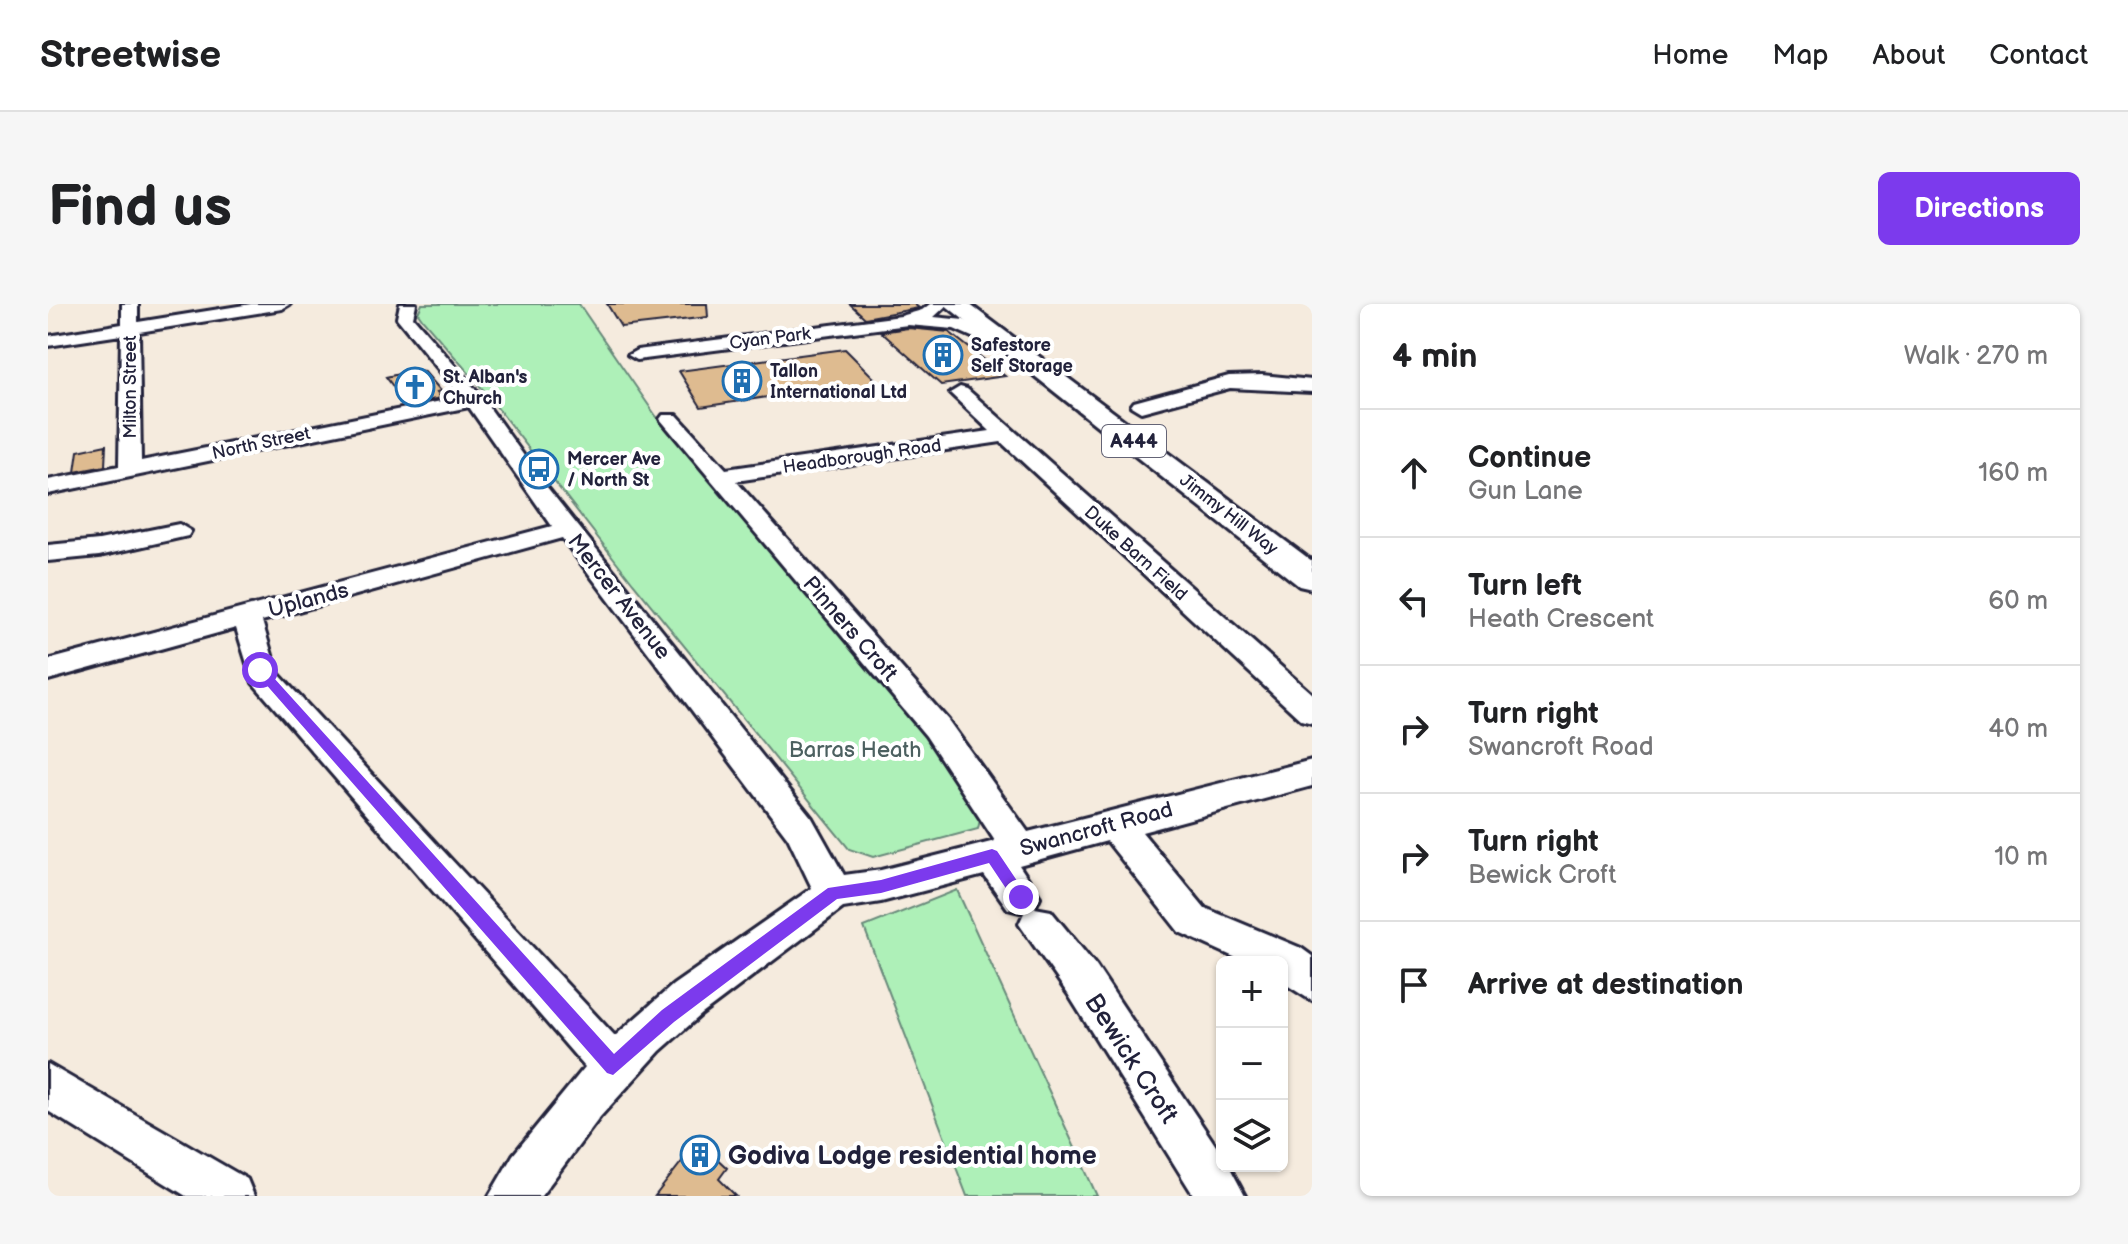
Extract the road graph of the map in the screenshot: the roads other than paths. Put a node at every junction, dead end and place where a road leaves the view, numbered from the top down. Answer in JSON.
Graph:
{"nodes":[{"id":1,"x":130,"y":304,"type":"edge"},
{"id":2,"x":282,"y":304,"type":"edge"},
{"id":3,"x":408,"y":304,"type":"edge"},
{"id":4,"x":941,"y":304,"type":"edge"},
{"id":5,"x":955,"y":304,"type":"edge"},
{"id":6,"x":974,"y":316,"type":"edge"},
{"id":7,"x":902,"y":321,"type":"junction"},
{"id":8,"x":130,"y":328,"type":"junction"},
{"id":9,"x":48,"y":341,"type":"edge"},
{"id":10,"x":637,"y":355,"type":"dead end"},
{"id":11,"x":1023,"y":356,"type":"junction"},
{"id":12,"x":1312,"y":386,"type":"edge"},
{"id":13,"x":960,"y":393,"type":"dead end"},
{"id":14,"x":474,"y":400,"type":"junction"},
{"id":15,"x":1141,"y":406,"type":"dead end"},
{"id":16,"x":670,"y":419,"type":"dead end"},
{"id":17,"x":1005,"y":435,"type":"junction"},
{"id":18,"x":130,"y":470,"type":"junction"},
{"id":19,"x":720,"y":477,"type":"junction"},
{"id":20,"x":48,"y":487,"type":"edge"},
{"id":21,"x":568,"y":529,"type":"junction"},
{"id":22,"x":48,"y":553,"type":"edge"},
{"id":23,"x":1312,"y":556,"type":"edge"},
{"id":24,"x":163,"y":563,"type":"dead end"},
{"id":25,"x":1312,"y":578,"type":"edge"},
{"id":26,"x":247,"y":616,"type":"junction"},
{"id":27,"x":48,"y":670,"type":"edge"},
{"id":28,"x":1312,"y":712,"type":"edge"},
{"id":29,"x":1312,"y":773,"type":"edge"},
{"id":30,"x":1113,"y":823,"type":"junction"},
{"id":31,"x":1005,"y":852,"type":"junction"},
{"id":32,"x":834,"y":893,"type":"junction"},
{"id":33,"x":1312,"y":981,"type":"edge"},
{"id":34,"x":613,"y":1066,"type":"junction"},
{"id":35,"x":48,"y":1086,"type":"edge"},
{"id":36,"x":230,"y":1196,"type":"edge"},
{"id":37,"x":513,"y":1196,"type":"edge"},
{"id":38,"x":1221,"y":1196,"type":"edge"}],
"edges":[{"from":1,"to":8,"type":"street","name":"Milton Street"},
{"from":2,"to":8,"type":"street"},
{"from":3,"to":14,"type":"street","name":"Mercer Avenue"},
{"from":4,"to":6,"type":"street","name":"Cyan Park"},
{"from":4,"to":7,"type":"street","name":"Cyan Park"},
{"from":5,"to":11,"type":"highway","name":"Jimmy Hill Way","number":"A444"},
{"from":6,"to":7,"type":"street","name":"Cyan Park"},
{"from":6,"to":11,"type":"street","name":"Cyan Park"},
{"from":6,"to":23,"type":"highway","name":"Jimmy Hill Way","number":"A444"},
{"from":7,"to":10,"type":"street","name":"Cyan Park"},
{"from":8,"to":9,"type":"street"},
{"from":8,"to":18,"type":"street","name":"Milton Street"},
{"from":11,"to":25,"type":"highway","name":"Jimmy Hill Way","number":"A444"},
{"from":12,"to":15,"type":"street"},
{"from":13,"to":17,"type":"street","name":"Duke Barn Field"},
{"from":14,"to":18,"type":"street","name":"North Street"},
{"from":14,"to":21,"type":"street","name":"Mercer Avenue"},
{"from":16,"to":19,"type":"street","name":"Pinners Croft"},
{"from":17,"to":19,"type":"street","name":"Headborough Road"},
{"from":17,"to":28,"type":"street","name":"Duke Barn Field"},
{"from":18,"to":20,"type":"street","name":"North Street"},
{"from":19,"to":31,"type":"street","name":"Pinners Croft"},
{"from":21,"to":26,"type":"street","name":"Uplands"},
{"from":21,"to":32,"type":"street","name":"Mercer Avenue"},
{"from":22,"to":24,"type":"street"},
{"from":26,"to":27,"type":"street","name":"Uplands"},
{"from":26,"to":34,"type":"street"},
{"from":29,"to":30,"type":"street","name":"Swancroft Road"},
{"from":30,"to":31,"type":"street","name":"Swancroft Road"},
{"from":30,"to":33,"type":"street"},
{"from":31,"to":32,"type":"street","name":"Swancroft Road"},
{"from":31,"to":38,"type":"street","name":"Bewick Croft"},
{"from":32,"to":34,"type":"street"},
{"from":34,"to":37,"type":"street"},
{"from":35,"to":36,"type":"street"}]}
